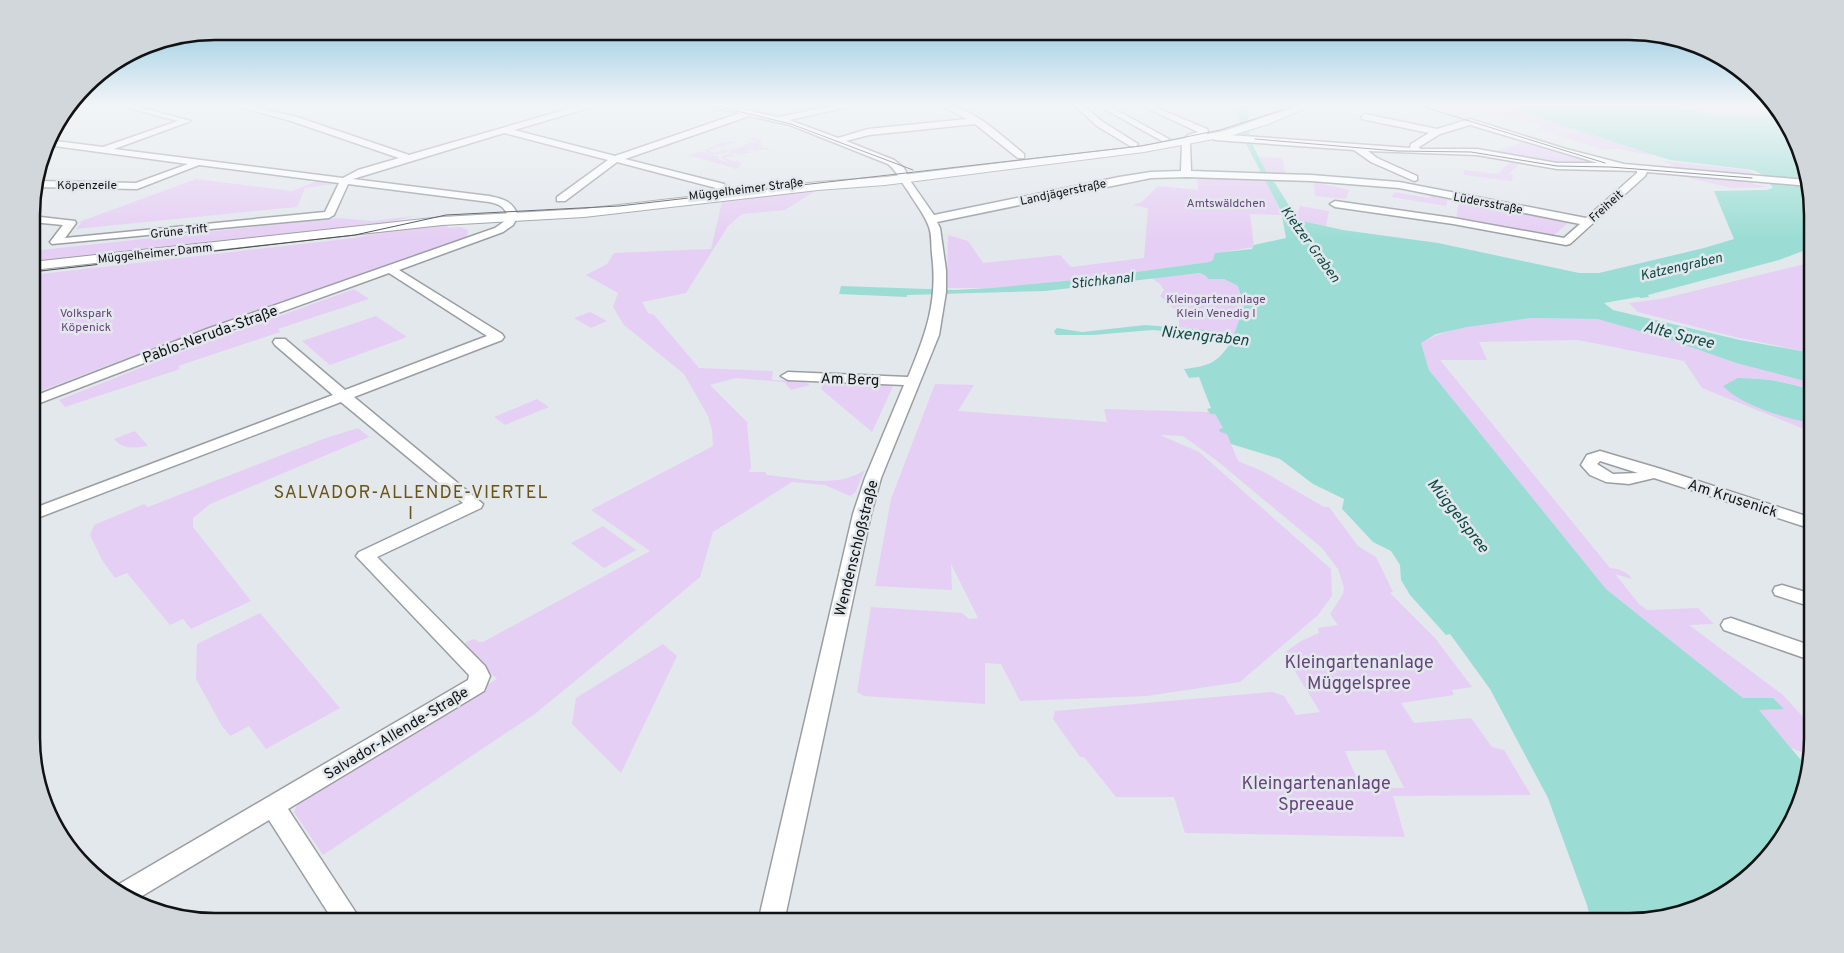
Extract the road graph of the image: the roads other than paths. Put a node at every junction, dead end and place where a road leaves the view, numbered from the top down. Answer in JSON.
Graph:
{"nodes":[{"id":1,"x":105,"y":150,"type":"edge"},
{"id":2,"x":387,"y":150,"type":"edge"},
{"id":3,"x":435,"y":150,"type":"edge"},
{"id":4,"x":582,"y":150,"type":"edge"},
{"id":5,"x":639,"y":150,"type":"edge"},
{"id":6,"x":861,"y":150,"type":"edge"},
{"id":7,"x":1014,"y":150,"type":"edge"},
{"id":8,"x":1073,"y":150,"type":"edge"},
{"id":9,"x":1118,"y":150,"type":"edge"},
{"id":10,"x":1186,"y":150,"type":"edge"},
{"id":11,"x":1361,"y":150,"type":"edge"},
{"id":12,"x":1393,"y":150,"type":"edge"},
{"id":13,"x":1492,"y":150,"type":"edge"},
{"id":14,"x":1556,"y":150,"type":"edge"},
{"id":15,"x":1399,"y":151,"type":"junction"},
{"id":16,"x":1416,"y":151,"type":"joint"},
{"id":17,"x":1484,"y":153,"type":"junction"},
{"id":18,"x":1021,"y":156,"type":"junction"},
{"id":19,"x":409,"y":158,"type":"junction"},
{"id":20,"x":615,"y":159,"type":"junction"},
{"id":21,"x":197,"y":163,"type":"junction"},
{"id":22,"x":1591,"y":163,"type":"junction"},
{"id":23,"x":1388,"y":167,"type":"junction"},
{"id":24,"x":1642,"y":169,"type":"junction"},
{"id":25,"x":903,"y":174,"type":"junction"},
{"id":26,"x":1187,"y":174,"type":"junction"},
{"id":27,"x":345,"y":181,"type":"junction"},
{"id":28,"x":1801,"y":183,"type":"edge"},
{"id":29,"x":42,"y":186,"type":"edge"},
{"id":30,"x":724,"y":191,"type":"junction"},
{"id":31,"x":1387,"y":192,"type":"junction"},
{"id":32,"x":1456,"y":197,"type":"junction"},
{"id":33,"x":562,"y":199,"type":"dead end"},
{"id":34,"x":1339,"y":205,"type":"dead end"},
{"id":35,"x":481,"y":209,"type":"junction"},
{"id":36,"x":1367,"y":209,"type":"junction"},
{"id":37,"x":1379,"y":211,"type":"junction"},
{"id":38,"x":512,"y":212,"type":"junction"},
{"id":39,"x":930,"y":219,"type":"junction"},
{"id":40,"x":40,"y":220,"type":"edge"},
{"id":41,"x":1366,"y":220,"type":"dead end"},
{"id":42,"x":1453,"y":221,"type":"junction"},
{"id":43,"x":1588,"y":222,"type":"junction"},
{"id":44,"x":40,"y":265,"type":"edge"},
{"id":45,"x":390,"y":270,"type":"junction"},
{"id":46,"x":280,"y":342,"type":"dead end"},
{"id":47,"x":788,"y":376,"type":"dead end"},
{"id":48,"x":913,"y":381,"type":"junction"},
{"id":49,"x":344,"y":397,"type":"junction"},
{"id":50,"x":40,"y":399,"type":"edge"},
{"id":51,"x":1654,"y":472,"type":"dead end"},
{"id":52,"x":40,"y":511,"type":"edge"},
{"id":53,"x":1804,"y":521,"type":"edge"},
{"id":54,"x":1782,"y":591,"type":"dead end"},
{"id":55,"x":1804,"y":598,"type":"edge"},
{"id":56,"x":1731,"y":625,"type":"dead end"},
{"id":57,"x":1804,"y":651,"type":"edge"},
{"id":58,"x":273,"y":806,"type":"junction"},
{"id":59,"x":129,"y":890,"type":"edge"},
{"id":60,"x":343,"y":913,"type":"edge"},
{"id":61,"x":773,"y":913,"type":"edge"}],
"edges":[{"from":1,"to":21,"type":"street"},
{"from":2,"to":19,"type":"street"},
{"from":3,"to":19,"type":"street"},
{"from":4,"to":20,"type":"street"},
{"from":5,"to":20,"type":"street"},
{"from":6,"to":25,"type":"street","name":"Wendenschloßstraße"},
{"from":7,"to":18,"type":"street"},
{"from":8,"to":18,"type":"main road","name":"Müggelheimer Straße"},
{"from":9,"to":25,"type":"main road","name":"Müggelheimer Straße"},
{"from":10,"to":26,"type":"street"},
{"from":11,"to":23,"type":"street"},
{"from":12,"to":15,"type":"street"},
{"from":13,"to":17,"type":"street"},
{"from":14,"to":22,"type":"street"},
{"from":15,"to":16,"type":"street"},
{"from":15,"to":23,"type":"street"},
{"from":16,"to":17,"type":"street"},
{"from":17,"to":22,"type":"street"},
{"from":18,"to":25,"type":"main road","name":"Müggelheimer Straße"},
{"from":19,"to":27,"type":"street"},
{"from":20,"to":30,"type":"street"},
{"from":20,"to":33,"type":"street"},
{"from":21,"to":27,"type":"street"},
{"from":21,"to":29,"type":"street","name":"Köpenzeile"},
{"from":22,"to":24,"type":"street"},
{"from":23,"to":31,"type":"street"},
{"from":24,"to":28,"type":"street"},
{"from":24,"to":43,"type":"street","name":"Freiheit"},
{"from":25,"to":30,"type":"main road","name":"Müggelheimer Straße"},
{"from":25,"to":38,"type":"main road","name":"Müggelheimer Straße"},
{"from":25,"to":39,"type":"street","name":"Wendenschloßstraße"},
{"from":26,"to":31,"type":"street","name":"Landjägerstraße"},
{"from":26,"to":39,"type":"street","name":"Landjägerstraße"},
{"from":27,"to":35,"type":"street"},
{"from":27,"to":40,"type":"street","name":"Grüne Trift"},
{"from":30,"to":38,"type":"main road","name":"Müggelheimer Straße"},
{"from":31,"to":32,"type":"street","name":"Lüdersstraße"},
{"from":31,"to":37,"type":"street"},
{"from":32,"to":42,"type":"street"},
{"from":32,"to":43,"type":"street","name":"Lüdersstraße"},
{"from":34,"to":36,"type":"street"},
{"from":35,"to":38,"type":"main road","name":"Müggelheimer Straße"},
{"from":35,"to":38,"type":"street"},
{"from":35,"to":44,"type":"main road","name":"Müggelheimer Damm"},
{"from":36,"to":37,"type":"street"},
{"from":36,"to":41,"type":"street"},
{"from":37,"to":42,"type":"street"},
{"from":38,"to":45,"type":"street","name":"Pablo-Neruda-Straße"},
{"from":39,"to":48,"type":"street","name":"Wendenschloßstraße"},
{"from":42,"to":43,"type":"street","name":"Freiheit"},
{"from":45,"to":49,"type":"street"},
{"from":45,"to":50,"type":"street","name":"Pablo-Neruda-Straße"},
{"from":46,"to":49,"type":"street"},
{"from":47,"to":48,"type":"street","name":"Am Berg"},
{"from":48,"to":61,"type":"street","name":"Wendenschloßstraße"},
{"from":49,"to":52,"type":"street"},
{"from":49,"to":58,"type":"street","name":"Salvador-Allende-Straße"},
{"from":51,"to":53,"type":"street","name":"Am Krusenick"},
{"from":54,"to":55,"type":"street"},
{"from":56,"to":57,"type":"street"},
{"from":58,"to":59,"type":"street","name":"Salvador-Allende-Straße"},
{"from":58,"to":60,"type":"street"}]}
